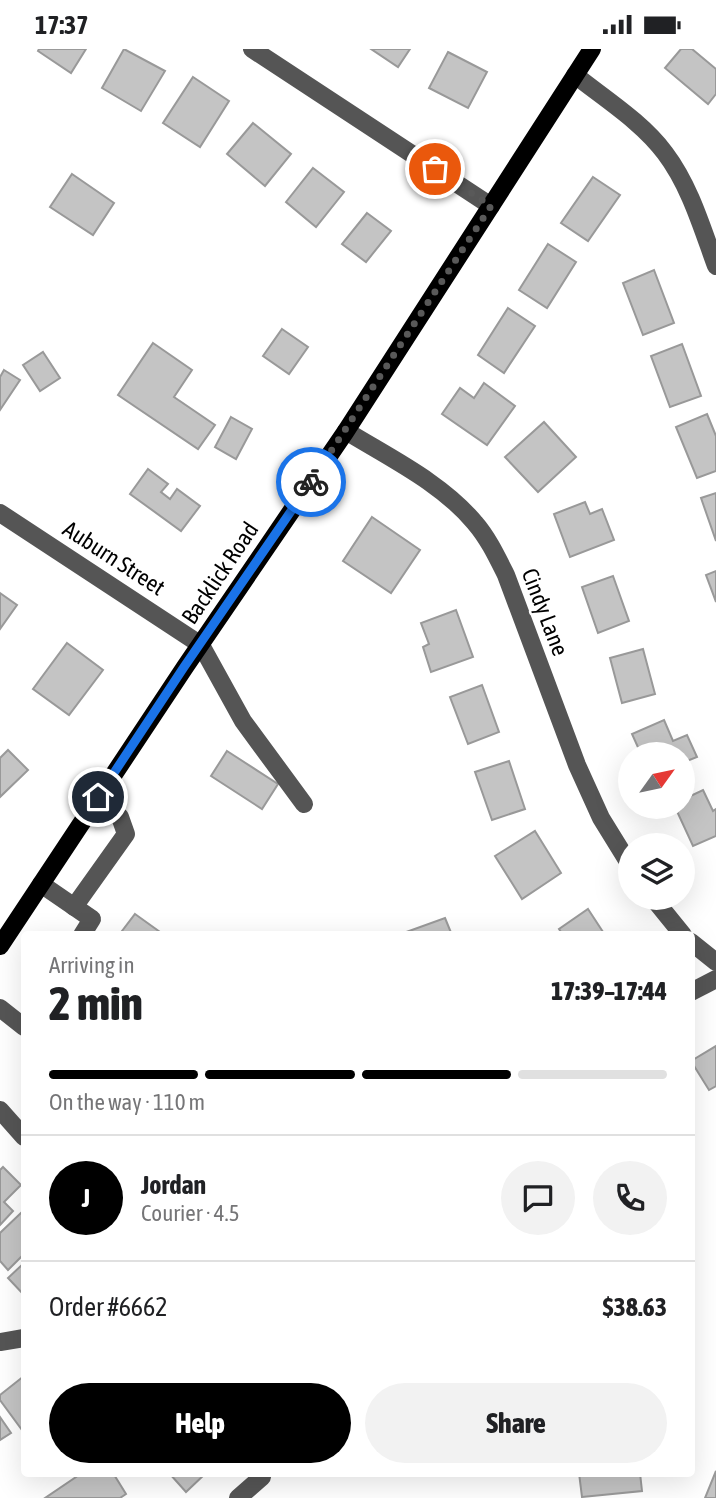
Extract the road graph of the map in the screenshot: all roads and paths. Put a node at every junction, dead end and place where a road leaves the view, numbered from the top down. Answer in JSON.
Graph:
{"nodes":[{"id":1,"x":252,"y":49,"type":"edge"},
{"id":2,"x":592,"y":49,"type":"edge"},
{"id":3,"x":575,"y":75,"type":"junction"},
{"id":4,"x":491,"y":206,"type":"junction"},
{"id":5,"x":716,"y":266,"type":"edge"},
{"id":6,"x":346,"y":431,"type":"junction"},
{"id":7,"x":0,"y":513,"type":"edge"},
{"id":8,"x":201,"y":645,"type":"junction"},
{"id":9,"x":98,"y":797,"type":"junction"},
{"id":10,"x":304,"y":804,"type":"dead end"},
{"id":11,"x":618,"y":846,"type":"edge"},
{"id":12,"x":41,"y":884,"type":"junction"},
{"id":13,"x":74,"y":907,"type":"junction"},
{"id":14,"x":663,"y":910,"type":"edge"},
{"id":15,"x":84,"y":931,"type":"edge"},
{"id":16,"x":680,"y":931,"type":"edge"},
{"id":17,"x":695,"y":945,"type":"edge"},
{"id":18,"x":0,"y":946,"type":"edge"},
{"id":19,"x":716,"y":962,"type":"edge"},
{"id":20,"x":716,"y":979,"type":"edge"},
{"id":21,"x":695,"y":990,"type":"edge"},
{"id":22,"x":0,"y":1008,"type":"edge"},
{"id":23,"x":21,"y":1025,"type":"edge"},
{"id":24,"x":0,"y":1110,"type":"edge"},
{"id":25,"x":21,"y":1134,"type":"edge"},
{"id":26,"x":21,"y":1338,"type":"edge"},
{"id":27,"x":0,"y":1342,"type":"edge"},
{"id":28,"x":262,"y":1477,"type":"dead end"},
{"id":29,"x":238,"y":1498,"type":"edge"}],
"edges":[{"from":1,"to":4,"type":"street"},
{"from":2,"to":3,"type":"main road","name":"Backlick Road"},
{"from":3,"to":4,"type":"main road","name":"Backlick Road"},
{"from":3,"to":5,"type":"street"},
{"from":4,"to":6,"type":"main road","name":"Backlick Road"},
{"from":6,"to":8,"type":"main road","name":"Backlick Road"},
{"from":6,"to":11,"type":"street","name":"Cindy Lane"},
{"from":7,"to":8,"type":"street","name":"Auburn Street"},
{"from":8,"to":9,"type":"main road","name":"Backlick Road"},
{"from":8,"to":10,"type":"street"},
{"from":9,"to":12,"type":"main road","name":"Backlick Road"},
{"from":9,"to":13,"type":"street"},
{"from":12,"to":13,"type":"street"},
{"from":12,"to":18,"type":"main road","name":"Backlick Road"},
{"from":13,"to":15,"type":"street"},
{"from":14,"to":16,"type":"street"},
{"from":17,"to":19,"type":"street"},
{"from":20,"to":21,"type":"street"},
{"from":22,"to":23,"type":"street"},
{"from":24,"to":25,"type":"street"},
{"from":26,"to":27,"type":"street"},
{"from":28,"to":29,"type":"street"}]}
